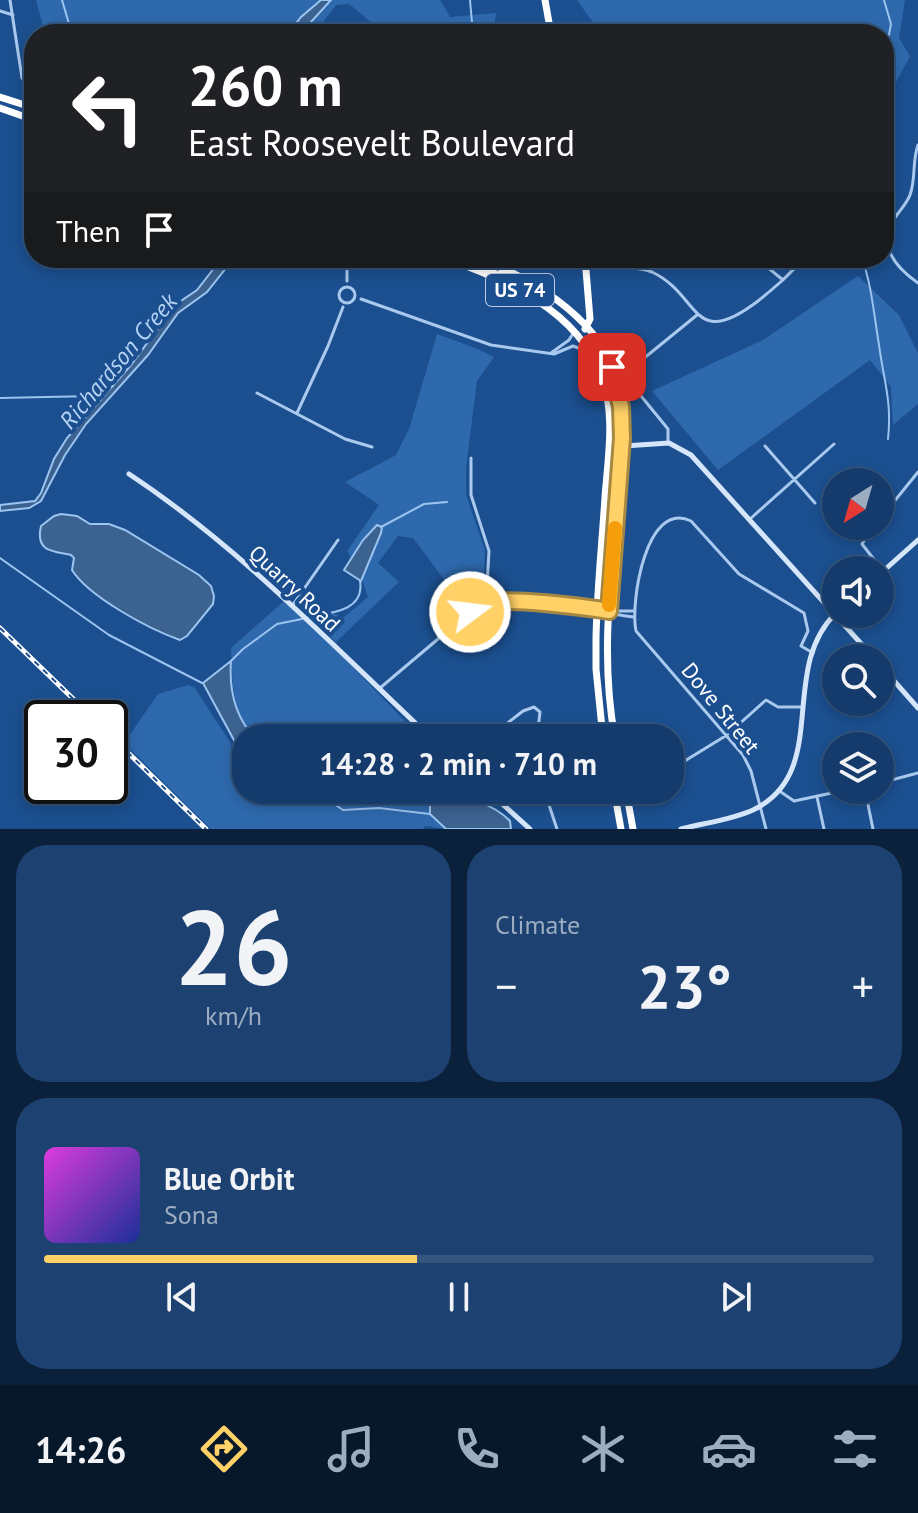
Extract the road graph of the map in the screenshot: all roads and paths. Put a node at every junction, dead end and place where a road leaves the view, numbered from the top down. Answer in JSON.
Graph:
{"nodes":[{"id":1,"x":10,"y":0,"type":"edge"},
{"id":2,"x":545,"y":0,"type":"edge"},
{"id":3,"x":0,"y":11,"type":"edge"},
{"id":4,"x":13,"y":15,"type":"junction"},
{"id":5,"x":549,"y":24,"type":"edge"},
{"id":6,"x":24,"y":80,"type":"edge"},
{"id":7,"x":0,"y":97,"type":"edge"},
{"id":8,"x":24,"y":105,"type":"edge"},
{"id":9,"x":0,"y":108,"type":"edge"},
{"id":10,"x":24,"y":116,"type":"edge"},
{"id":11,"x":918,"y":145,"type":"edge"},
{"id":12,"x":894,"y":219,"type":"edge"},
{"id":13,"x":894,"y":261,"type":"edge"},
{"id":14,"x":347,"y":268,"type":"edge"},
{"id":15,"x":471,"y":268,"type":"edge"},
{"id":16,"x":501,"y":268,"type":"edge"},
{"id":17,"x":586,"y":268,"type":"edge"},
{"id":18,"x":628,"y":268,"type":"edge"},
{"id":19,"x":768,"y":268,"type":"edge"},
{"id":20,"x":794,"y":268,"type":"edge"},
{"id":21,"x":492,"y":276,"type":"junction"},
{"id":22,"x":783,"y":280,"type":"junction"},
{"id":23,"x":918,"y":283,"type":"edge"},
{"id":24,"x":346,"y":286,"type":"junction"},
{"id":25,"x":550,"y":296,"type":"junction"},
{"id":26,"x":355,"y":297,"type":"junction"},
{"id":27,"x":345,"y":305,"type":"junction"},
{"id":28,"x":697,"y":314,"type":"junction"},
{"id":29,"x":586,"y":327,"type":"junction"},
{"id":30,"x":576,"y":334,"type":"junction"},
{"id":31,"x":551,"y":353,"type":"junction"},
{"id":32,"x":591,"y":355,"type":"junction"},
{"id":33,"x":257,"y":393,"type":"dead end"},
{"id":34,"x":296,"y":414,"type":"junction"},
{"id":35,"x":668,"y":443,"type":"junction"},
{"id":36,"x":834,"y":444,"type":"dead end"},
{"id":37,"x":622,"y":445,"type":"junction"},
{"id":38,"x":765,"y":446,"type":"dead end"},
{"id":39,"x":372,"y":447,"type":"dead end"},
{"id":40,"x":609,"y":447,"type":"junction"},
{"id":41,"x":471,"y":458,"type":"dead end"},
{"id":42,"x":918,"y":472,"type":"edge"},
{"id":43,"x":129,"y":474,"type":"dead end"},
{"id":44,"x":795,"y":480,"type":"junction"},
{"id":45,"x":894,"y":502,"type":"edge"},
{"id":46,"x":815,"y":503,"type":"dead end"},
{"id":47,"x":750,"y":519,"type":"junction"},
{"id":48,"x":338,"y":540,"type":"dead end"},
{"id":49,"x":918,"y":540,"type":"edge"},
{"id":50,"x":894,"y":561,"type":"edge"},
{"id":51,"x":822,"y":599,"type":"edge"},
{"id":52,"x":486,"y":603,"type":"junction"},
{"id":53,"x":292,"y":606,"type":"junction"},
{"id":54,"x":597,"y":609,"type":"junction"},
{"id":55,"x":609,"y":611,"type":"junction"},
{"id":56,"x":635,"y":611,"type":"junction"},
{"id":57,"x":634,"y":617,"type":"junction"},
{"id":58,"x":825,"y":628,"type":"edge"},
{"id":59,"x":847,"y":628,"type":"edge"},
{"id":60,"x":862,"y":644,"type":"edge"},
{"id":61,"x":813,"y":653,"type":"junction"},
{"id":62,"x":894,"y":681,"type":"edge"},
{"id":63,"x":380,"y":688,"type":"junction"},
{"id":64,"x":802,"y":707,"type":"junction"},
{"id":65,"x":918,"y":708,"type":"edge"},
{"id":66,"x":417,"y":724,"type":"edge"},
{"id":67,"x":506,"y":724,"type":"edge"},
{"id":68,"x":537,"y":724,"type":"edge"},
{"id":69,"x":602,"y":724,"type":"edge"},
{"id":70,"x":613,"y":724,"type":"edge"},
{"id":71,"x":727,"y":735,"type":"junction"},
{"id":72,"x":684,"y":761,"type":"edge"},
{"id":73,"x":918,"y":773,"type":"edge"},
{"id":74,"x":894,"y":779,"type":"edge"},
{"id":75,"x":778,"y":790,"type":"junction"},
{"id":76,"x":822,"y":796,"type":"edge"},
{"id":77,"x":817,"y":797,"type":"junction"},
{"id":78,"x":502,"y":804,"type":"edge"},
{"id":79,"x":549,"y":804,"type":"edge"},
{"id":80,"x":617,"y":804,"type":"edge"},
{"id":81,"x":628,"y":804,"type":"edge"},
{"id":82,"x":868,"y":804,"type":"edge"},
{"id":83,"x":760,"y":805,"type":"junction"},
{"id":84,"x":696,"y":827,"type":"edge"},
{"id":85,"x":530,"y":829,"type":"edge"},
{"id":86,"x":557,"y":829,"type":"edge"},
{"id":87,"x":621,"y":829,"type":"edge"},
{"id":88,"x":633,"y":829,"type":"edge"},
{"id":89,"x":681,"y":829,"type":"edge"},
{"id":90,"x":766,"y":829,"type":"edge"},
{"id":91,"x":824,"y":829,"type":"edge"},
{"id":92,"x":873,"y":829,"type":"edge"}],
"edges":[{"from":1,"to":4,"type":"street"},
{"from":2,"to":5,"type":"highway"},
{"from":3,"to":4,"type":"street"},
{"from":4,"to":6,"type":"street"},
{"from":7,"to":8,"type":"highway"},
{"from":9,"to":10,"type":"highway"},
{"from":11,"to":12,"type":"street"},
{"from":13,"to":23,"type":"street"},
{"from":14,"to":24,"type":"street"},
{"from":15,"to":21,"type":"highway","number":"US 74"},
{"from":16,"to":25,"type":"highway","number":"US 74"},
{"from":17,"to":29,"type":"highway"},
{"from":18,"to":28,"type":"street"},
{"from":19,"to":22,"type":"street"},
{"from":20,"to":22,"type":"street"},
{"from":21,"to":25,"type":"highway"},
{"from":21,"to":30,"type":"highway","number":"US 74"},
{"from":22,"to":28,"type":"street"},
{"from":24,"to":26,"type":"street"},
{"from":24,"to":27,"type":"street"},
{"from":25,"to":29,"type":"highway","number":"US 74"},
{"from":26,"to":27,"type":"street"},
{"from":26,"to":31,"type":"street"},
{"from":27,"to":34,"type":"street"},
{"from":28,"to":35,"type":"street"},
{"from":29,"to":30,"type":"highway"},
{"from":29,"to":37,"type":"highway","number":"US 74"},
{"from":30,"to":31,"type":"street"},
{"from":30,"to":32,"type":"highway","number":"US 74"},
{"from":31,"to":32,"type":"street"},
{"from":32,"to":40,"type":"highway","number":"US 74"},
{"from":33,"to":34,"type":"street"},
{"from":34,"to":39,"type":"street"},
{"from":35,"to":37,"type":"street"},
{"from":35,"to":47,"type":"street"},
{"from":36,"to":44,"type":"street"},
{"from":37,"to":40,"type":"street"},
{"from":37,"to":55,"type":"highway","number":"US 74"},
{"from":38,"to":44,"type":"street"},
{"from":40,"to":54,"type":"highway","number":"US 74"},
{"from":41,"to":52,"type":"street"},
{"from":42,"to":45,"type":"street"},
{"from":43,"to":53,"type":"street","name":"Quarry Road"},
{"from":44,"to":46,"type":"street"},
{"from":44,"to":47,"type":"street"},
{"from":47,"to":51,"type":"street"},
{"from":48,"to":53,"type":"street"},
{"from":49,"to":50,"type":"street"},
{"from":52,"to":54,"type":"street"},
{"from":52,"to":63,"type":"street"},
{"from":53,"to":63,"type":"street","name":"Quarry Road"},
{"from":54,"to":55,"type":"street"},
{"from":54,"to":69,"type":"highway","number":"US 74"},
{"from":55,"to":56,"type":"street"},
{"from":55,"to":57,"type":"street"},
{"from":55,"to":70,"type":"highway","number":"US 74"},
{"from":56,"to":57,"type":"street"},
{"from":56,"to":61,"type":"street"},
{"from":57,"to":71,"type":"street","name":"Dove Street"},
{"from":58,"to":61,"type":"street"},
{"from":59,"to":60,"type":"street"},
{"from":61,"to":64,"type":"street"},
{"from":62,"to":65,"type":"street"},
{"from":63,"to":66,"type":"street","name":"Quarry Road"},
{"from":64,"to":71,"type":"street"},
{"from":64,"to":75,"type":"street"},
{"from":67,"to":68,"type":"street"},
{"from":71,"to":72,"type":"street"},
{"from":71,"to":83,"type":"street","name":"Dove Street"},
{"from":73,"to":74,"type":"street"},
{"from":75,"to":77,"type":"street"},
{"from":75,"to":83,"type":"street"},
{"from":76,"to":77,"type":"street"},
{"from":77,"to":91,"type":"street"},
{"from":78,"to":85,"type":"street"},
{"from":79,"to":86,"type":"street"},
{"from":80,"to":87,"type":"highway"},
{"from":81,"to":88,"type":"highway"},
{"from":82,"to":92,"type":"street"},
{"from":83,"to":84,"type":"street"},
{"from":83,"to":90,"type":"street","name":"Dove Street"},
{"from":84,"to":89,"type":"street"}]}
